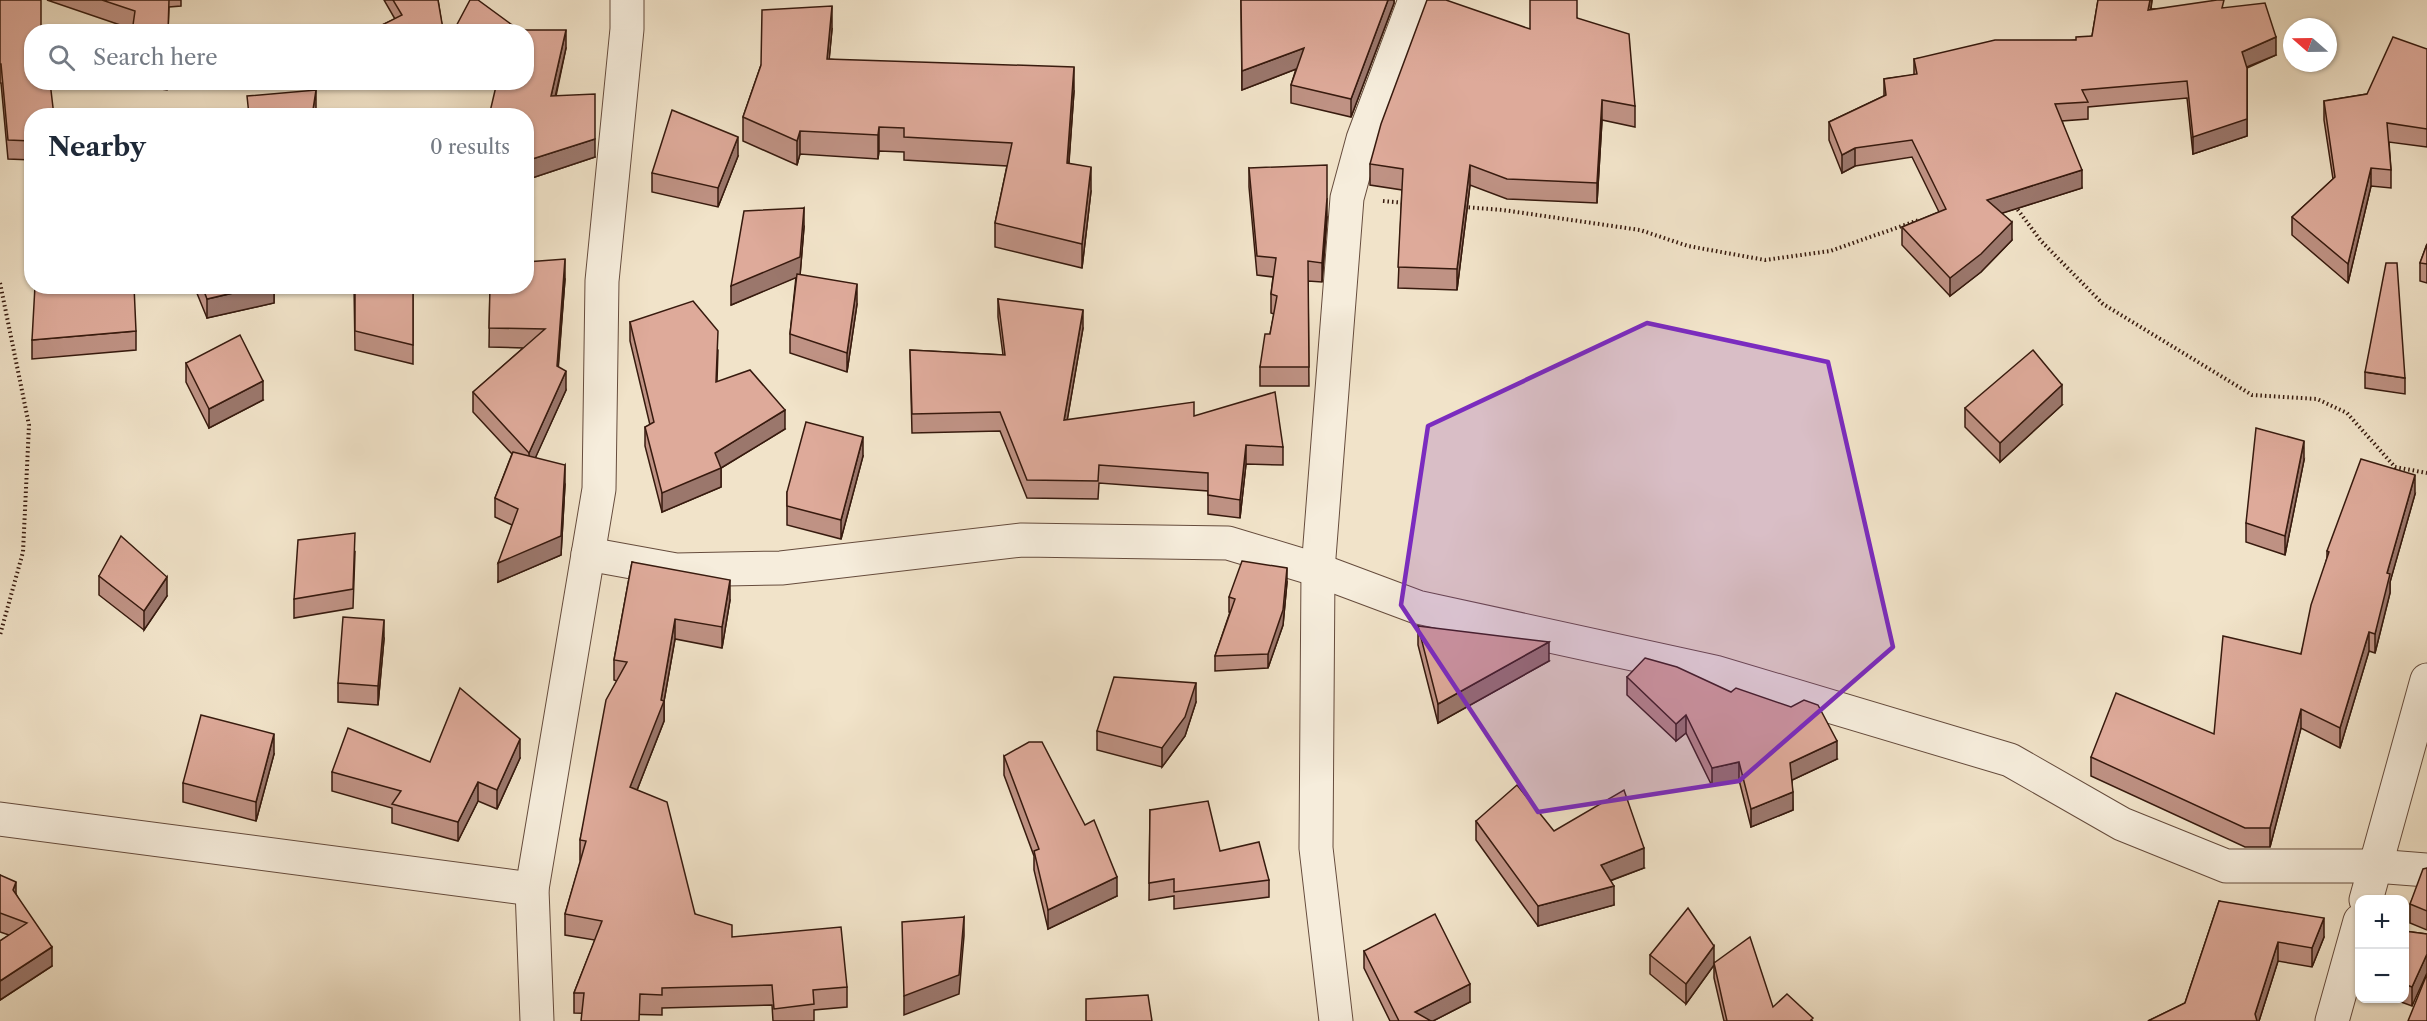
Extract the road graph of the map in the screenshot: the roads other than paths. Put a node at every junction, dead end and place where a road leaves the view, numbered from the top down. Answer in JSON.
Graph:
{"nodes":[{"id":1,"x":627,"y":0,"type":"edge"},
{"id":2,"x":1415,"y":0,"type":"edge"},
{"id":3,"x":588,"y":554,"type":"junction"},
{"id":4,"x":1318,"y":570,"type":"junction"},
{"id":5,"x":2427,"y":680,"type":"edge"},
{"id":6,"x":0,"y":819,"type":"edge"},
{"id":7,"x":2375,"y":866,"type":"junction"},
{"id":8,"x":2427,"y":870,"type":"edge"},
{"id":9,"x":532,"y":889,"type":"junction"},
{"id":10,"x":2367,"y":895,"type":"edge"},
{"id":11,"x":2355,"y":939,"type":"edge"},
{"id":12,"x":537,"y":1021,"type":"edge"},
{"id":13,"x":1335,"y":1021,"type":"edge"},
{"id":14,"x":2332,"y":1021,"type":"edge"}],
"edges":[{"from":1,"to":3,"type":"street"},
{"from":2,"to":4,"type":"street"},
{"from":3,"to":4,"type":"street"},
{"from":3,"to":9,"type":"street"},
{"from":4,"to":7,"type":"street"},
{"from":4,"to":13,"type":"street"},
{"from":5,"to":7,"type":"street"},
{"from":6,"to":9,"type":"street"},
{"from":7,"to":8,"type":"street"},
{"from":7,"to":10,"type":"street"},
{"from":9,"to":12,"type":"street"},
{"from":11,"to":14,"type":"street"}]}
